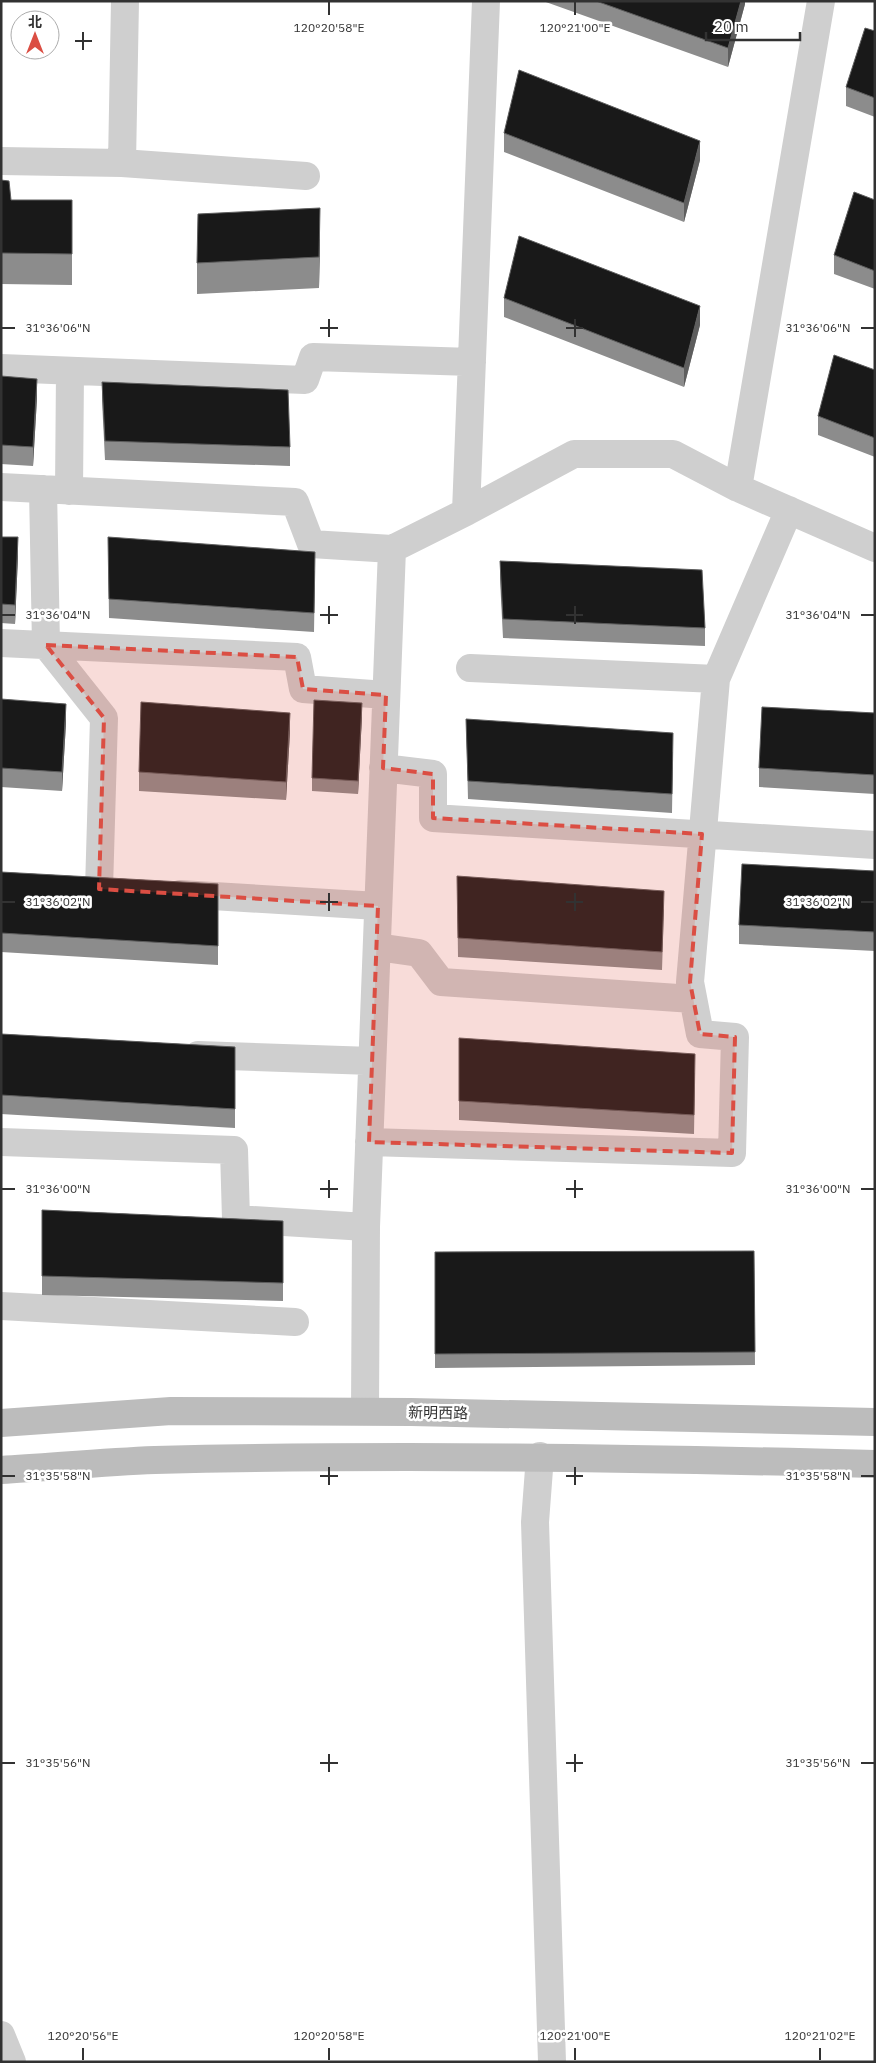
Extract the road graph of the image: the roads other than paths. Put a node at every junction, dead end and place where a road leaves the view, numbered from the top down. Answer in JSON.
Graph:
{"nodes":[{"id":1,"x":125,"y":1,"type":"edge"},
{"id":2,"x":486,"y":1,"type":"edge"},
{"id":3,"x":821,"y":1,"type":"edge"},
{"id":4,"x":1,"y":161,"type":"edge"},
{"id":5,"x":122,"y":162,"type":"junction"},
{"id":6,"x":306,"y":176,"type":"dead end"},
{"id":7,"x":472,"y":362,"type":"junction"},
{"id":8,"x":1,"y":368,"type":"edge"},
{"id":9,"x":70,"y":371,"type":"junction"},
{"id":10,"x":1,"y":487,"type":"edge"},
{"id":11,"x":738,"y":488,"type":"junction"},
{"id":12,"x":56,"y":490,"type":"junction"},
{"id":13,"x":789,"y":510,"type":"junction"},
{"id":14,"x":466,"y":512,"type":"junction"},
{"id":15,"x":875,"y":548,"type":"edge"},
{"id":16,"x":392,"y":549,"type":"junction"},
{"id":17,"x":1,"y":643,"type":"edge"},
{"id":18,"x":46,"y":646,"type":"junction"},
{"id":19,"x":470,"y":668,"type":"dead end"},
{"id":20,"x":716,"y":678,"type":"junction"},
{"id":21,"x":386,"y":695,"type":"junction"},
{"id":22,"x":383,"y":768,"type":"junction"},
{"id":23,"x":875,"y":845,"type":"edge"},
{"id":24,"x":70,"y":887,"type":"edge"},
{"id":25,"x":159,"y":892,"type":"edge"},
{"id":26,"x":378,"y":906,"type":"junction"},
{"id":27,"x":377,"y":947,"type":"junction"},
{"id":28,"x":693,"y":999,"type":"junction"},
{"id":29,"x":177,"y":1054,"type":"edge"},
{"id":30,"x":372,"y":1061,"type":"junction"},
{"id":31,"x":1,"y":1142,"type":"edge"},
{"id":32,"x":369,"y":1142,"type":"junction"},
{"id":33,"x":366,"y":1227,"type":"junction"},
{"id":34,"x":1,"y":1306,"type":"edge"},
{"id":35,"x":295,"y":1322,"type":"dead end"},
{"id":36,"x":365,"y":1412,"type":"junction"},
{"id":37,"x":875,"y":1422,"type":"edge"},
{"id":38,"x":1,"y":1423,"type":"edge"},
{"id":39,"x":540,"y":1456,"type":"junction"},
{"id":40,"x":875,"y":1464,"type":"edge"},
{"id":41,"x":1,"y":1470,"type":"edge"},
{"id":42,"x":1,"y":2036,"type":"edge"},
{"id":43,"x":12,"y":2062,"type":"edge"},
{"id":44,"x":552,"y":2062,"type":"edge"}],
"edges":[{"from":1,"to":5,"type":"street"},
{"from":2,"to":7,"type":"street"},
{"from":3,"to":11,"type":"street"},
{"from":4,"to":5,"type":"street"},
{"from":5,"to":6,"type":"street"},
{"from":7,"to":9,"type":"street"},
{"from":7,"to":14,"type":"street"},
{"from":8,"to":9,"type":"street"},
{"from":9,"to":12,"type":"street"},
{"from":10,"to":12,"type":"street"},
{"from":11,"to":13,"type":"street"},
{"from":11,"to":14,"type":"street"},
{"from":12,"to":16,"type":"street"},
{"from":12,"to":18,"type":"street"},
{"from":13,"to":15,"type":"street"},
{"from":13,"to":20,"type":"street"},
{"from":14,"to":16,"type":"street"},
{"from":16,"to":21,"type":"street"},
{"from":17,"to":18,"type":"street"},
{"from":18,"to":21,"type":"street"},
{"from":18,"to":24,"type":"street"},
{"from":19,"to":20,"type":"street"},
{"from":20,"to":28,"type":"street"},
{"from":21,"to":22,"type":"street"},
{"from":22,"to":23,"type":"street"},
{"from":22,"to":26,"type":"street"},
{"from":25,"to":26,"type":"street"},
{"from":26,"to":27,"type":"street"},
{"from":27,"to":28,"type":"street"},
{"from":27,"to":30,"type":"street"},
{"from":28,"to":32,"type":"street"},
{"from":29,"to":30,"type":"street"},
{"from":30,"to":32,"type":"street"},
{"from":31,"to":33,"type":"street"},
{"from":32,"to":33,"type":"street"},
{"from":33,"to":36,"type":"street"},
{"from":34,"to":35,"type":"street"},
{"from":36,"to":37,"type":"street","name":"新明西路"},
{"from":36,"to":38,"type":"street","name":"新明西路"},
{"from":39,"to":40,"type":"street"},
{"from":39,"to":41,"type":"street"},
{"from":39,"to":44,"type":"street"},
{"from":42,"to":43,"type":"street"}]}
